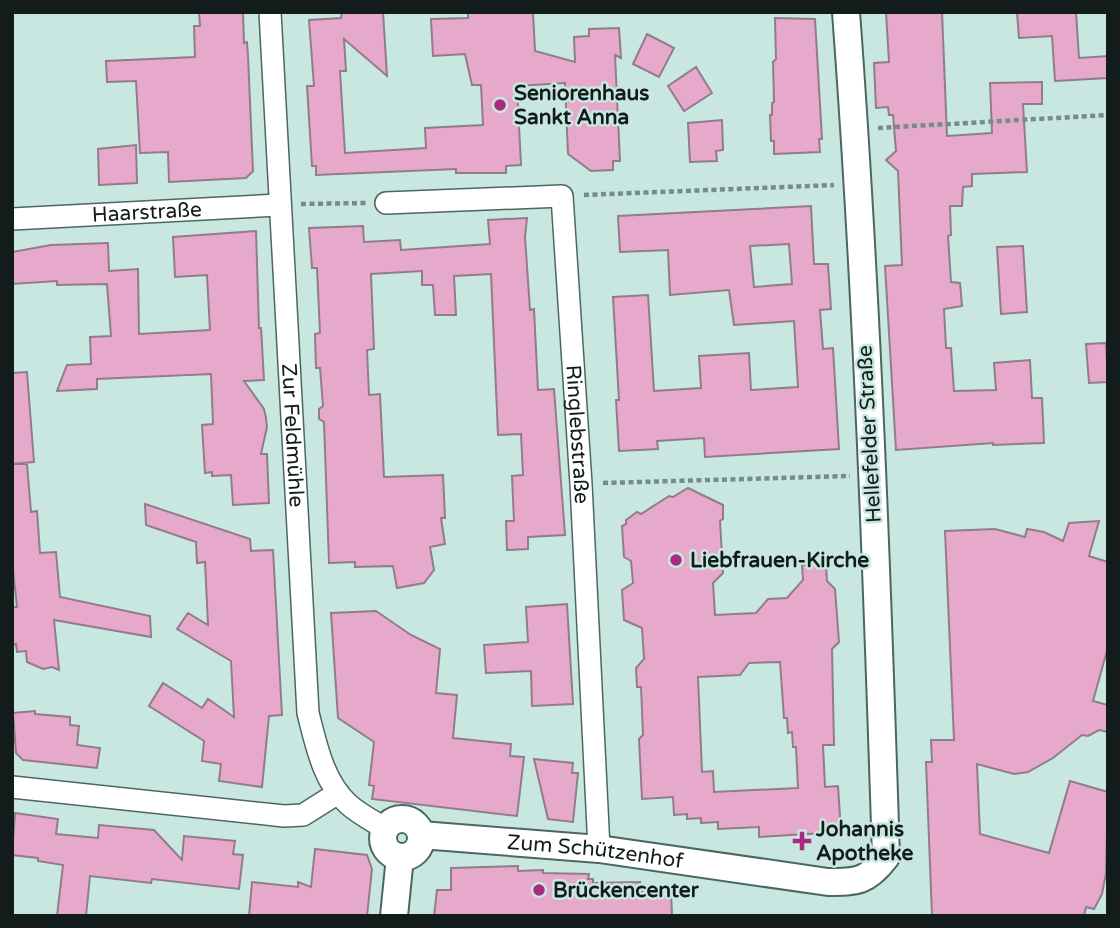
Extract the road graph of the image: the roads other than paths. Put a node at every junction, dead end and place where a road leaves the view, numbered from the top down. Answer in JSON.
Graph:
{"nodes":[{"id":1,"x":270,"y":12,"type":"edge"},
{"id":2,"x":846,"y":12,"type":"edge"},
{"id":3,"x":386,"y":202,"type":"road end"},
{"id":4,"x":279,"y":205,"type":"junction"},
{"id":5,"x":12,"y":219,"type":"edge"},
{"id":6,"x":12,"y":786,"type":"edge"},
{"id":7,"x":338,"y":793,"type":"junction"},
{"id":8,"x":386,"y":829,"type":"junction"},
{"id":9,"x":421,"y":835,"type":"junction"},
{"id":10,"x":599,"y":849,"type":"junction"},
{"id":11,"x":400,"y":857,"type":"junction"},
{"id":12,"x":886,"y":857,"type":"joint"},
{"id":13,"x":394,"y":916,"type":"edge"}],
"edges":[{"from":1,"to":4,"type":"street","name":"Zur Feldmühle"},
{"from":2,"to":12,"type":"street","name":"Hellefelder Straße"},
{"from":3,"to":10,"type":"street","name":"Ringlebstraße"},
{"from":4,"to":5,"type":"street","name":"Haarstraße"},
{"from":4,"to":7,"type":"street","name":"Zur Feldmühle"},
{"from":6,"to":7,"type":"street"},
{"from":7,"to":8,"type":"street","name":"Zur Feldmühle"},
{"from":8,"to":9,"type":"street"},
{"from":8,"to":11,"type":"street"},
{"from":9,"to":10,"type":"street","name":"Zum Schützenhof"},
{"from":9,"to":11,"type":"street"},
{"from":10,"to":12,"type":"street","name":"Zum Schützenhof"},
{"from":11,"to":13,"type":"street"}]}
